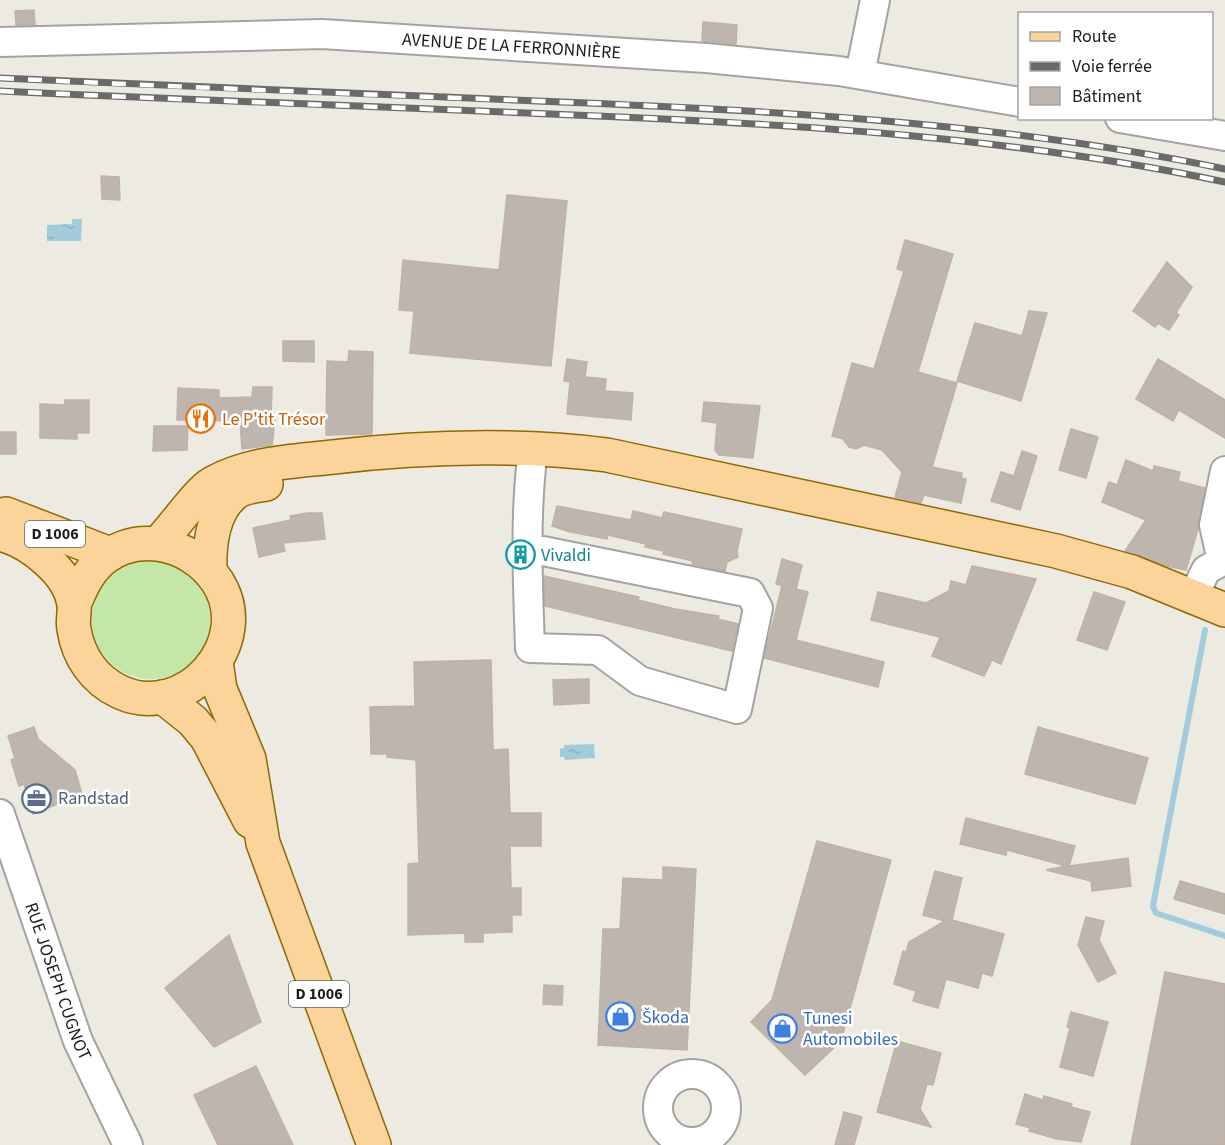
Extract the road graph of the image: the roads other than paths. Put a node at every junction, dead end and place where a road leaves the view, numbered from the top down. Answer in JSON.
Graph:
{"nodes":[{"id":1,"x":875,"y":0,"type":"edge"},
{"id":2,"x":0,"y":42,"type":"edge"},
{"id":3,"x":860,"y":74,"type":"junction"},
{"id":4,"x":1018,"y":102,"type":"edge"},
{"id":5,"x":1132,"y":120,"type":"edge"},
{"id":6,"x":1225,"y":136,"type":"edge"},
{"id":7,"x":531,"y":467,"type":"junction"},
{"id":8,"x":1225,"y":471,"type":"edge"},
{"id":9,"x":0,"y":513,"type":"edge"},
{"id":10,"x":0,"y":534,"type":"edge"},
{"id":11,"x":158,"y":543,"type":"junction"},
{"id":12,"x":527,"y":550,"type":"junction"},
{"id":13,"x":110,"y":554,"type":"junction"},
{"id":14,"x":1223,"y":562,"type":"edge"},
{"id":15,"x":210,"y":570,"type":"junction"},
{"id":16,"x":1192,"y":599,"type":"junction"},
{"id":17,"x":74,"y":605,"type":"junction"},
{"id":18,"x":1225,"y":610,"type":"edge"},
{"id":19,"x":216,"y":662,"type":"junction"},
{"id":20,"x":163,"y":697,"type":"junction"},
{"id":21,"x":0,"y":814,"type":"edge"},
{"id":22,"x":263,"y":843,"type":"junction"},
{"id":23,"x":128,"y":1145,"type":"edge"},
{"id":24,"x":374,"y":1145,"type":"edge"}],
"edges":[{"from":1,"to":3,"type":"street"},
{"from":2,"to":3,"type":"street","name":"AVENUE DE LA FERRONNIÈRE"},
{"from":3,"to":4,"type":"street","name":"AVENUE DE LA FERRONNIÈRE"},
{"from":5,"to":6,"type":"street"},
{"from":7,"to":12,"type":"street"},
{"from":7,"to":15,"type":"main road"},
{"from":7,"to":16,"type":"main road"},
{"from":8,"to":14,"type":"street"},
{"from":9,"to":13,"type":"main road","number":"D 1006"},
{"from":10,"to":17,"type":"main road","number":"D 1006"},
{"from":11,"to":13,"type":"main road"},
{"from":11,"to":15,"type":"main road"},
{"from":11,"to":16,"type":"main road"},
{"from":12,"to":12,"type":"street"},
{"from":13,"to":17,"type":"main road"},
{"from":14,"to":16,"type":"street"},
{"from":15,"to":19,"type":"main road"},
{"from":16,"to":18,"type":"main road"},
{"from":17,"to":20,"type":"main road"},
{"from":19,"to":20,"type":"main road"},
{"from":19,"to":22,"type":"main road","number":"D 1006"},
{"from":20,"to":22,"type":"main road","number":"D 1006"},
{"from":21,"to":23,"type":"street","name":"RUE JOSEPH CUGNOT"},
{"from":22,"to":24,"type":"main road","number":"D 1006"}]}
